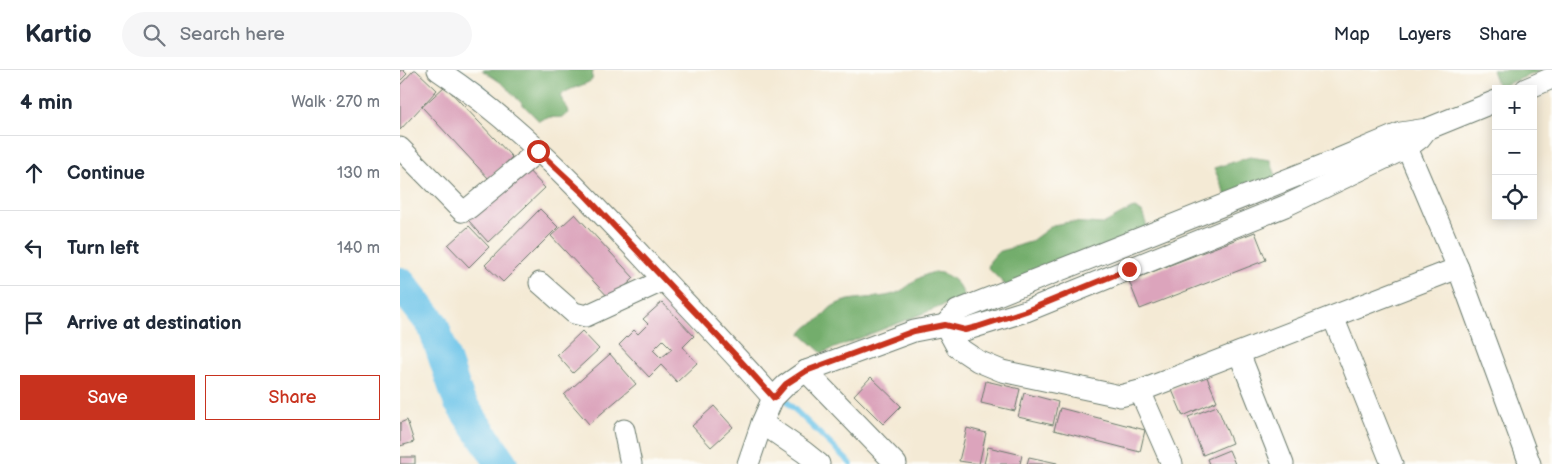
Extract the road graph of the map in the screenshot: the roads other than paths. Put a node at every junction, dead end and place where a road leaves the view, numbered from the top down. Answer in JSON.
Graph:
{"nodes":[{"id":1,"x":438,"y":70,"type":"edge"},
{"id":2,"x":1552,"y":78,"type":"edge"},
{"id":3,"x":1535,"y":85,"type":"edge"},
{"id":4,"x":1492,"y":103,"type":"edge"},
{"id":5,"x":1404,"y":140,"type":"junction"},
{"id":6,"x":400,"y":148,"type":"edge"},
{"id":7,"x":538,"y":151,"type":"junction"},
{"id":8,"x":1458,"y":268,"type":"junction"},
{"id":9,"x":664,"y":280,"type":"junction"},
{"id":10,"x":540,"y":283,"type":"dead end"},
{"id":11,"x":1333,"y":317,"type":"junction"},
{"id":12,"x":945,"y":325,"type":"junction"},
{"id":13,"x":1238,"y":353,"type":"junction"},
{"id":14,"x":806,"y":371,"type":"junction"},
{"id":15,"x":780,"y":391,"type":"junction"},
{"id":16,"x":1140,"y":391,"type":"junction"},
{"id":17,"x":762,"y":423,"type":"junction"},
{"id":18,"x":624,"y":430,"type":"dead end"},
{"id":19,"x":631,"y":464,"type":"edge"},
{"id":20,"x":748,"y":464,"type":"edge"},
{"id":21,"x":819,"y":464,"type":"edge"},
{"id":22,"x":896,"y":464,"type":"edge"},
{"id":23,"x":1172,"y":464,"type":"edge"},
{"id":24,"x":1284,"y":464,"type":"edge"},
{"id":25,"x":1392,"y":464,"type":"edge"},
{"id":26,"x":1530,"y":464,"type":"edge"}],
"edges":[{"from":1,"to":7,"type":"street"},
{"from":2,"to":3,"type":"street"},
{"from":4,"to":5,"type":"street"},
{"from":5,"to":8,"type":"street"},
{"from":5,"to":12,"type":"street"},
{"from":6,"to":7,"type":"street"},
{"from":7,"to":9,"type":"street"},
{"from":8,"to":11,"type":"street"},
{"from":8,"to":26,"type":"street"},
{"from":9,"to":10,"type":"street"},
{"from":9,"to":15,"type":"street"},
{"from":11,"to":13,"type":"street"},
{"from":11,"to":25,"type":"street"},
{"from":12,"to":14,"type":"street"},
{"from":12,"to":16,"type":"street"},
{"from":13,"to":16,"type":"street"},
{"from":13,"to":24,"type":"street"},
{"from":14,"to":15,"type":"street"},
{"from":14,"to":22,"type":"street"},
{"from":15,"to":17,"type":"street"},
{"from":16,"to":23,"type":"street"},
{"from":17,"to":20,"type":"street"},
{"from":17,"to":21,"type":"street"},
{"from":18,"to":19,"type":"street"}]}
